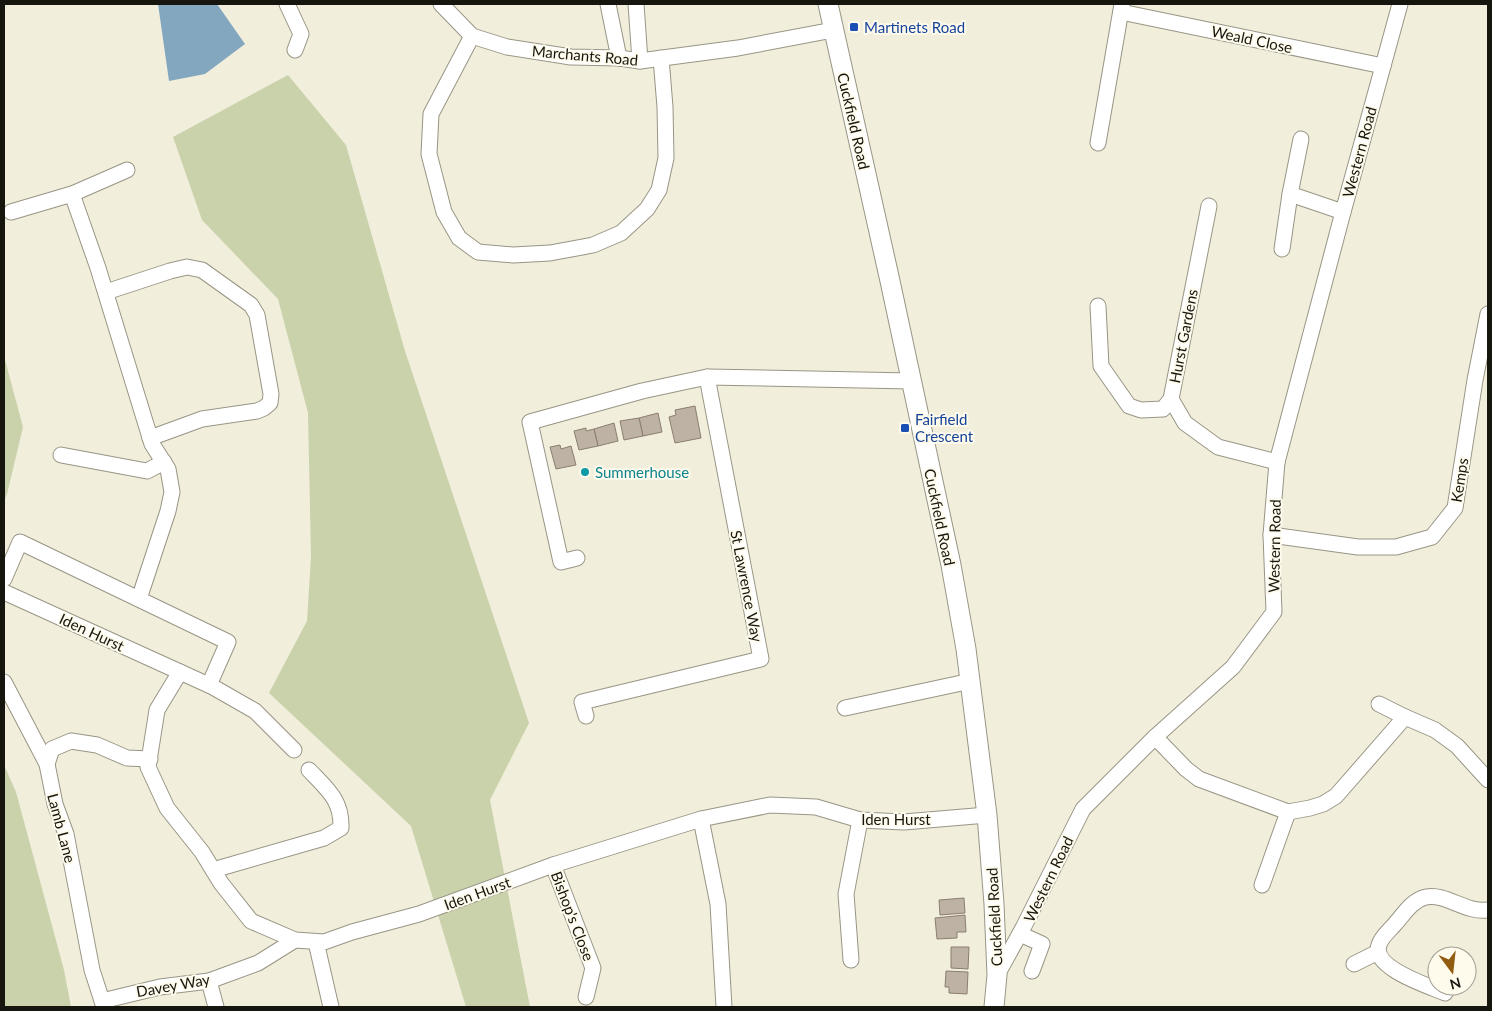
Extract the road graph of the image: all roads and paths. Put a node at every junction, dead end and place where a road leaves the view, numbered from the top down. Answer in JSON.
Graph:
{"nodes":[{"id":1,"x":287,"y":4,"type":"edge"},
{"id":2,"x":440,"y":4,"type":"edge"},
{"id":3,"x":608,"y":4,"type":"edge"},
{"id":4,"x":636,"y":4,"type":"edge"},
{"id":5,"x":828,"y":4,"type":"edge"},
{"id":6,"x":1400,"y":4,"type":"edge"},
{"id":7,"x":1122,"y":8,"type":"edge"},
{"id":8,"x":833,"y":30,"type":"junction"},
{"id":9,"x":472,"y":36,"type":"junction"},
{"id":10,"x":295,"y":50,"type":"dead end"},
{"id":11,"x":619,"y":58,"type":"junction"},
{"id":12,"x":662,"y":58,"type":"junction"},
{"id":13,"x":640,"y":61,"type":"junction"},
{"id":14,"x":1383,"y":66,"type":"junction"},
{"id":15,"x":1302,"y":138,"type":"dead end"},
{"id":16,"x":1098,"y":143,"type":"dead end"},
{"id":17,"x":127,"y":170,"type":"dead end"},
{"id":18,"x":72,"y":194,"type":"junction"},
{"id":19,"x":1290,"y":194,"type":"junction"},
{"id":20,"x":1209,"y":206,"type":"dead end"},
{"id":21,"x":11,"y":212,"type":"dead end"},
{"id":22,"x":1343,"y":212,"type":"junction"},
{"id":23,"x":1282,"y":249,"type":"dead end"},
{"id":24,"x":106,"y":292,"type":"junction"},
{"id":25,"x":1098,"y":306,"type":"dead end"},
{"id":26,"x":1488,"y":314,"type":"edge"},
{"id":27,"x":707,"y":377,"type":"junction"},
{"id":28,"x":911,"y":381,"type":"junction"},
{"id":29,"x":1171,"y":399,"type":"junction"},
{"id":30,"x":150,"y":438,"type":"junction"},
{"id":31,"x":61,"y":455,"type":"dead end"},
{"id":32,"x":164,"y":462,"type":"junction"},
{"id":33,"x":1277,"y":462,"type":"junction"},
{"id":34,"x":1271,"y":535,"type":"junction"},
{"id":35,"x":577,"y":558,"type":"dead end"},
{"id":36,"x":4,"y":579,"type":"edge"},
{"id":37,"x":4,"y":592,"type":"edge"},
{"id":38,"x":139,"y":599,"type":"junction"},
{"id":39,"x":180,"y":672,"type":"junction"},
{"id":40,"x":970,"y":681,"type":"junction"},
{"id":41,"x":4,"y":682,"type":"edge"},
{"id":42,"x":209,"y":685,"type":"junction"},
{"id":43,"x":1379,"y":704,"type":"dead end"},
{"id":44,"x":845,"y":708,"type":"dead end"},
{"id":45,"x":586,"y":716,"type":"dead end"},
{"id":46,"x":1405,"y":718,"type":"junction"},
{"id":47,"x":1155,"y":737,"type":"junction"},
{"id":48,"x":294,"y":750,"type":"dead end"},
{"id":49,"x":150,"y":759,"type":"junction"},
{"id":50,"x":47,"y":764,"type":"junction"},
{"id":51,"x":309,"y":770,"type":"dead end"},
{"id":52,"x":1488,"y":780,"type":"edge"},
{"id":53,"x":1288,"y":812,"type":"junction"},
{"id":54,"x":987,"y":815,"type":"junction"},
{"id":55,"x":700,"y":819,"type":"junction"},
{"id":56,"x":860,"y":820,"type":"junction"},
{"id":57,"x":553,"y":864,"type":"junction"},
{"id":58,"x":213,"y":870,"type":"junction"},
{"id":59,"x":1262,"y":885,"type":"dead end"},
{"id":60,"x":1488,"y":910,"type":"edge"},
{"id":61,"x":1020,"y":934,"type":"junction"},
{"id":62,"x":295,"y":940,"type":"junction"},
{"id":63,"x":316,"y":942,"type":"junction"},
{"id":64,"x":1378,"y":952,"type":"junction"},
{"id":65,"x":851,"y":960,"type":"dead end"},
{"id":66,"x":1354,"y":964,"type":"dead end"},
{"id":67,"x":1032,"y":971,"type":"dead end"},
{"id":68,"x":997,"y":975,"type":"junction"},
{"id":69,"x":209,"y":981,"type":"junction"},
{"id":70,"x":1427,"y":984,"type":"edge"},
{"id":71,"x":586,"y":997,"type":"dead end"},
{"id":72,"x":103,"y":1004,"type":"edge"},
{"id":73,"x":216,"y":1007,"type":"edge"},
{"id":74,"x":331,"y":1007,"type":"edge"},
{"id":75,"x":724,"y":1007,"type":"edge"},
{"id":76,"x":994,"y":1007,"type":"edge"}],
"edges":[{"from":1,"to":10,"type":"street"},
{"from":2,"to":9,"type":"street","name":"Marchants Road"},
{"from":3,"to":11,"type":"street"},
{"from":4,"to":13,"type":"street"},
{"from":5,"to":8,"type":"street","name":"Cuckfield Road"},
{"from":6,"to":14,"type":"street","name":"Western Road"},
{"from":7,"to":14,"type":"street","name":"Weald Close"},
{"from":7,"to":16,"type":"street"},
{"from":8,"to":12,"type":"street","name":"Marchants Road"},
{"from":8,"to":28,"type":"street","name":"Cuckfield Road"},
{"from":9,"to":11,"type":"street","name":"Marchants Road"},
{"from":9,"to":12,"type":"street"},
{"from":11,"to":13,"type":"street","name":"Marchants Road"},
{"from":12,"to":13,"type":"street","name":"Marchants Road"},
{"from":14,"to":22,"type":"street","name":"Western Road"},
{"from":15,"to":19,"type":"street"},
{"from":17,"to":18,"type":"street"},
{"from":18,"to":21,"type":"street"},
{"from":18,"to":24,"type":"street"},
{"from":19,"to":22,"type":"street"},
{"from":19,"to":23,"type":"street"},
{"from":20,"to":29,"type":"street","name":"Hurst Gardens"},
{"from":22,"to":33,"type":"street","name":"Western Road"},
{"from":24,"to":30,"type":"street"},
{"from":24,"to":30,"type":"street"},
{"from":25,"to":29,"type":"street"},
{"from":26,"to":34,"type":"street","name":"Kemps"},
{"from":27,"to":28,"type":"street"},
{"from":27,"to":35,"type":"street"},
{"from":27,"to":45,"type":"street","name":"St Lawrence Way"},
{"from":28,"to":40,"type":"street","name":"Cuckfield Road"},
{"from":29,"to":33,"type":"street","name":"Hurst Gardens"},
{"from":30,"to":32,"type":"street"},
{"from":31,"to":32,"type":"street"},
{"from":32,"to":38,"type":"street"},
{"from":33,"to":34,"type":"street","name":"Western Road"},
{"from":34,"to":47,"type":"street","name":"Western Road"},
{"from":36,"to":38,"type":"street"},
{"from":37,"to":39,"type":"street","name":"Iden Hurst"},
{"from":38,"to":42,"type":"street"},
{"from":39,"to":42,"type":"street","name":"Iden Hurst"},
{"from":39,"to":49,"type":"street","name":"Iden Hurst"},
{"from":40,"to":44,"type":"street"},
{"from":40,"to":54,"type":"street","name":"Cuckfield Road"},
{"from":41,"to":50,"type":"street","name":"Lamb Lane"},
{"from":42,"to":48,"type":"street","name":"Iden Hurst"},
{"from":43,"to":46,"type":"street"},
{"from":46,"to":52,"type":"street"},
{"from":46,"to":53,"type":"street"},
{"from":47,"to":53,"type":"street"},
{"from":47,"to":61,"type":"street","name":"Western Road"},
{"from":49,"to":50,"type":"street"},
{"from":49,"to":58,"type":"street","name":"Iden Hurst"},
{"from":50,"to":72,"type":"street","name":"Lamb Lane"},
{"from":51,"to":58,"type":"street"},
{"from":53,"to":59,"type":"street"},
{"from":54,"to":56,"type":"street","name":"Iden Hurst"},
{"from":54,"to":68,"type":"street","name":"Cuckfield Road"},
{"from":55,"to":56,"type":"street","name":"Iden Hurst"},
{"from":55,"to":57,"type":"street","name":"Iden Hurst"},
{"from":55,"to":75,"type":"street"},
{"from":56,"to":65,"type":"street"},
{"from":57,"to":63,"type":"street","name":"Iden Hurst"},
{"from":57,"to":71,"type":"street","name":"Bishop's Close"},
{"from":58,"to":62,"type":"street","name":"Iden Hurst"},
{"from":60,"to":64,"type":"street"},
{"from":61,"to":67,"type":"street"},
{"from":61,"to":68,"type":"street","name":"Western Road"},
{"from":62,"to":63,"type":"street","name":"Iden Hurst"},
{"from":62,"to":69,"type":"street","name":"Davey Way"},
{"from":63,"to":74,"type":"street"},
{"from":64,"to":66,"type":"street"},
{"from":64,"to":70,"type":"street"},
{"from":68,"to":76,"type":"street","name":"Cuckfield Road"},
{"from":69,"to":72,"type":"street","name":"Davey Way"},
{"from":69,"to":73,"type":"street"}]}
